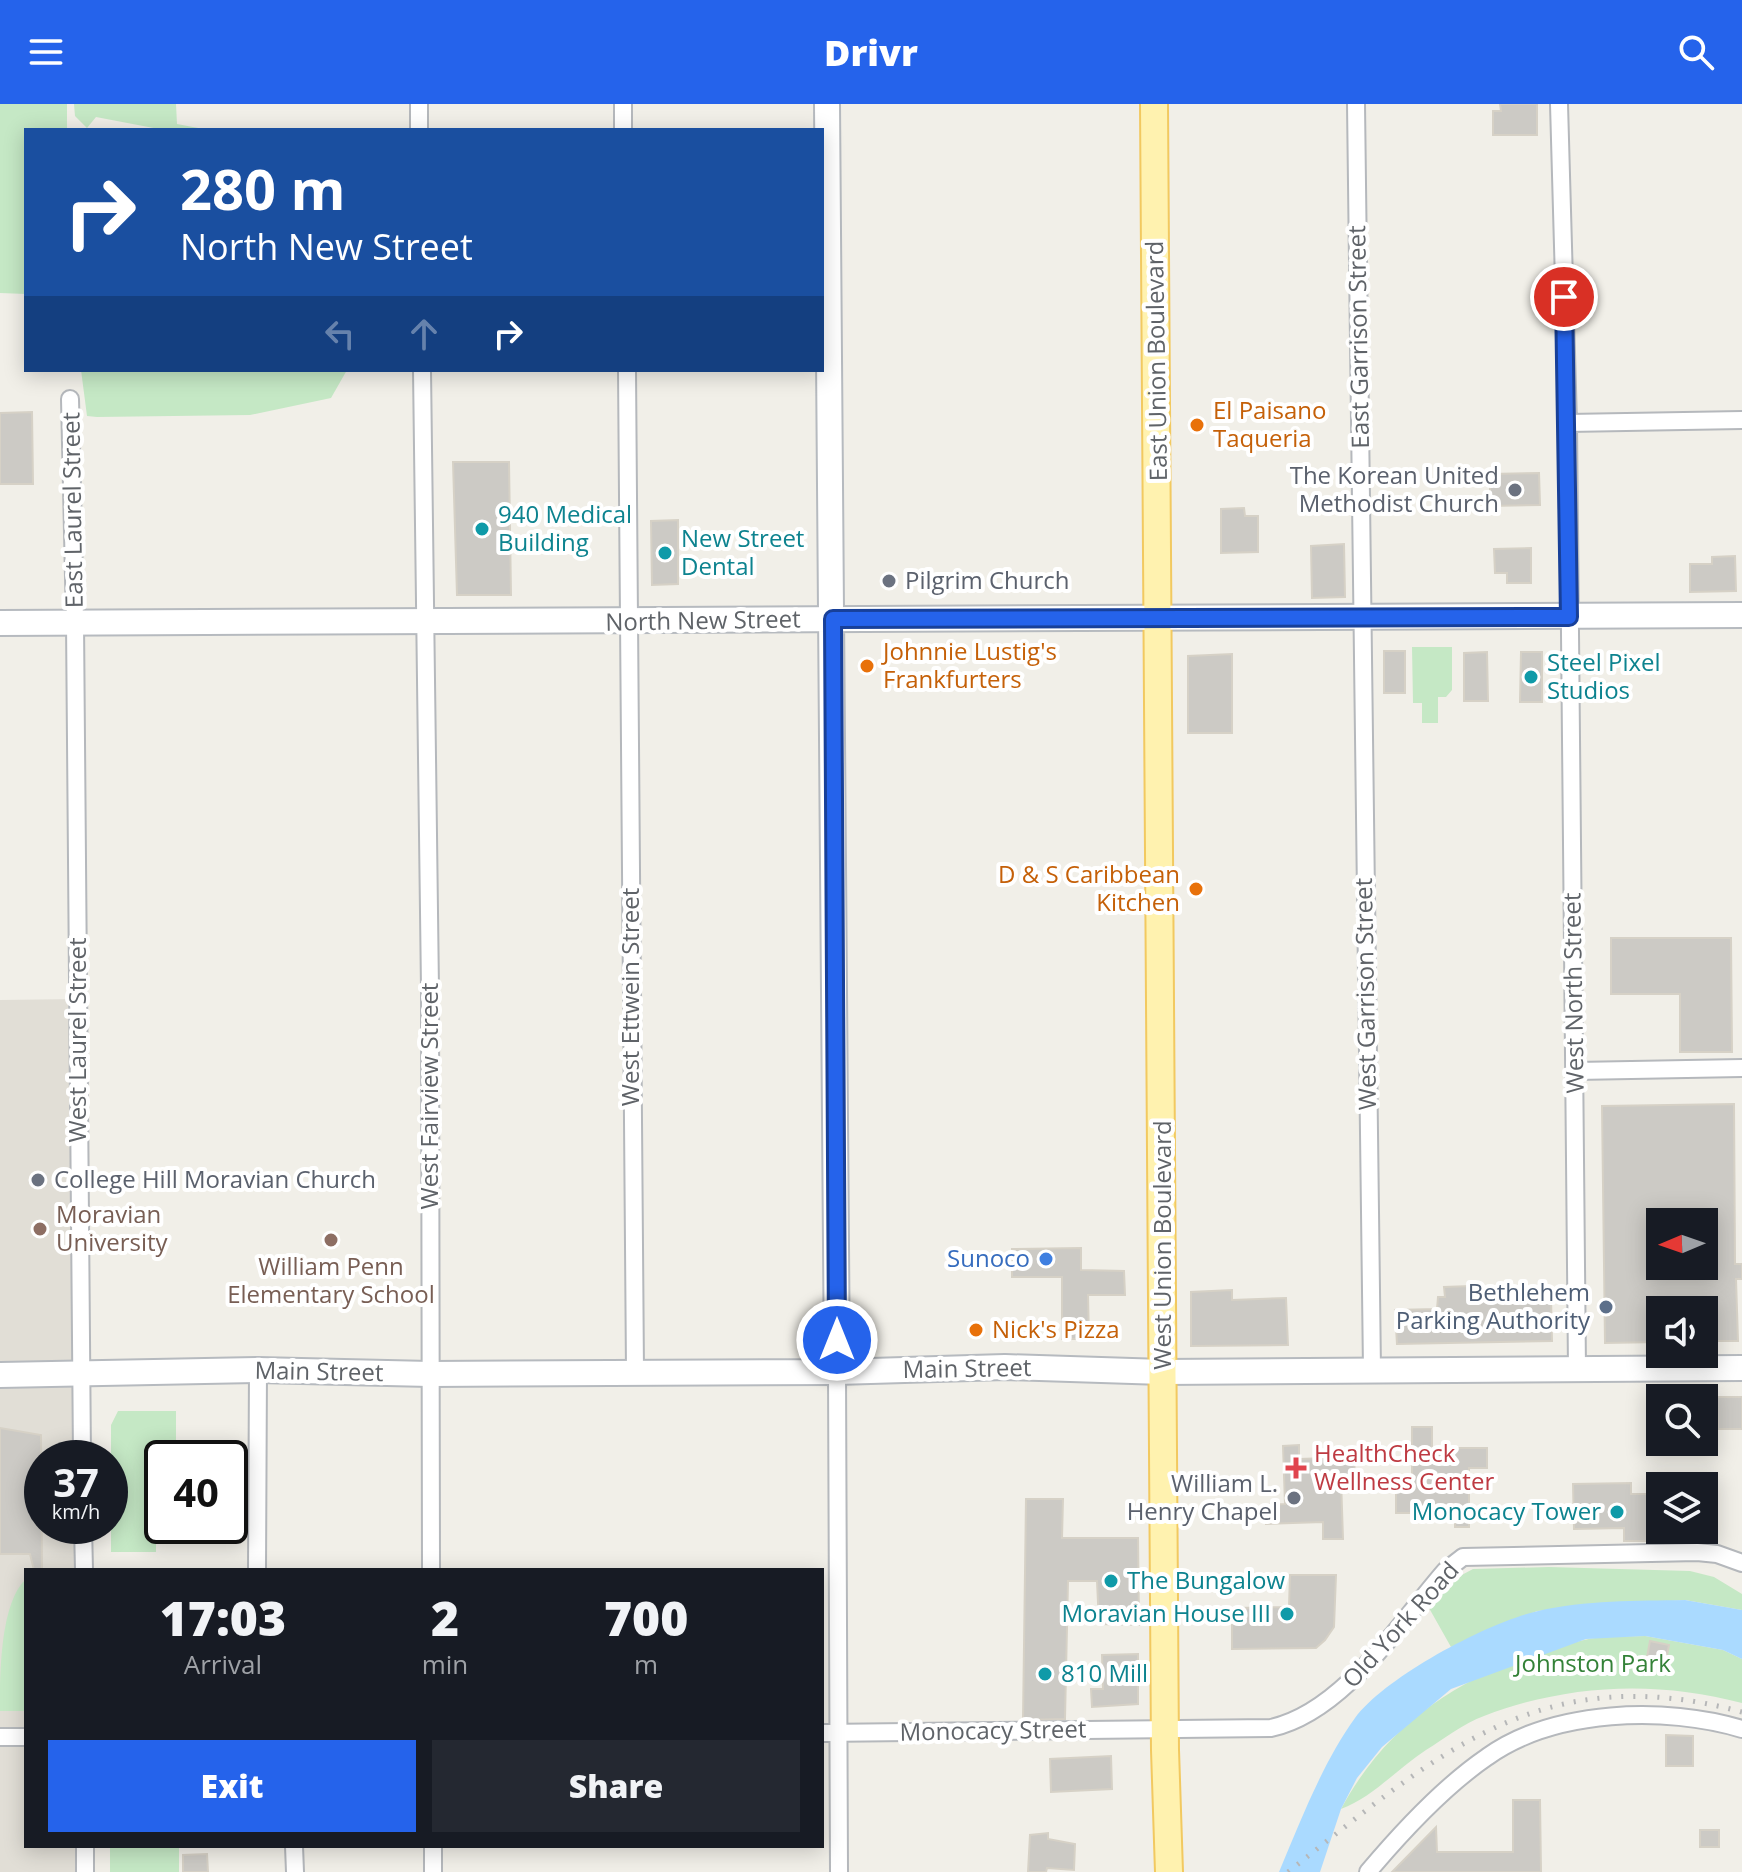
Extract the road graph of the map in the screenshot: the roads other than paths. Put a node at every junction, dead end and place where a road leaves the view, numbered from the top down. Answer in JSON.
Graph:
{"nodes":[{"id":1,"x":419,"y":104,"type":"edge"},
{"id":2,"x":623,"y":104,"type":"edge"},
{"id":3,"x":827,"y":104,"type":"edge"},
{"id":4,"x":1154,"y":104,"type":"edge"},
{"id":5,"x":1356,"y":104,"type":"edge"},
{"id":6,"x":1559,"y":104,"type":"edge"},
{"id":7,"x":419,"y":128,"type":"edge"},
{"id":8,"x":623,"y":128,"type":"edge"},
{"id":9,"x":422,"y":372,"type":"edge"},
{"id":10,"x":627,"y":372,"type":"edge"},
{"id":11,"x":70,"y":399,"type":"dead end"},
{"id":12,"x":1742,"y":420,"type":"edge"},
{"id":13,"x":1568,"y":423,"type":"junction"},
{"id":14,"x":1742,"y":615,"type":"edge"},
{"id":15,"x":1569,"y":617,"type":"junction"},
{"id":16,"x":1160,"y":618,"type":"junction"},
{"id":17,"x":1363,"y":618,"type":"junction"},
{"id":18,"x":833,"y":619,"type":"junction"},
{"id":19,"x":75,"y":622,"type":"junction"},
{"id":20,"x":426,"y":622,"type":"junction"},
{"id":21,"x":629,"y":622,"type":"junction"},
{"id":22,"x":0,"y":623,"type":"edge"},
{"id":23,"x":1742,"y":1068,"type":"edge"},
{"id":24,"x":1576,"y":1071,"type":"junction"},
{"id":25,"x":1742,"y":1368,"type":"edge"},
{"id":26,"x":1577,"y":1369,"type":"junction"},
{"id":27,"x":258,"y":1370,"type":"junction"},
{"id":28,"x":1372,"y":1370,"type":"junction"},
{"id":29,"x":635,"y":1371,"type":"junction"},
{"id":30,"x":837,"y":1372,"type":"junction"},
{"id":31,"x":1163,"y":1372,"type":"junction"},
{"id":32,"x":81,"y":1373,"type":"junction"},
{"id":33,"x":430,"y":1374,"type":"junction"},
{"id":34,"x":0,"y":1375,"type":"edge"},
{"id":35,"x":82,"y":1440,"type":"edge"},
{"id":36,"x":83,"y":1544,"type":"edge"},
{"id":37,"x":1742,"y":1563,"type":"edge"},
{"id":38,"x":84,"y":1568,"type":"edge"},
{"id":39,"x":257,"y":1568,"type":"edge"},
{"id":40,"x":431,"y":1568,"type":"edge"},
{"id":41,"x":1742,"y":1729,"type":"edge"},
{"id":42,"x":1165,"y":1730,"type":"junction"},
{"id":43,"x":840,"y":1732,"type":"junction"},
{"id":44,"x":824,"y":1733,"type":"edge"},
{"id":45,"x":0,"y":1737,"type":"edge"},
{"id":46,"x":24,"y":1737,"type":"edge"},
{"id":47,"x":85,"y":1848,"type":"edge"},
{"id":48,"x":294,"y":1848,"type":"edge"},
{"id":49,"x":433,"y":1848,"type":"edge"},
{"id":50,"x":85,"y":1872,"type":"edge"},
{"id":51,"x":295,"y":1872,"type":"edge"},
{"id":52,"x":433,"y":1872,"type":"edge"},
{"id":53,"x":839,"y":1872,"type":"edge"},
{"id":54,"x":1169,"y":1872,"type":"edge"},
{"id":55,"x":1368,"y":1872,"type":"edge"}],
"edges":[{"from":1,"to":7,"type":"street"},
{"from":2,"to":8,"type":"street"},
{"from":3,"to":18,"type":"street"},
{"from":4,"to":16,"type":"main road","name":"East Union Boulevard"},
{"from":5,"to":17,"type":"street","name":"East Garrison Street"},
{"from":6,"to":13,"type":"street","name":"West North Street"},
{"from":9,"to":20,"type":"street","name":"West Fairview Street"},
{"from":10,"to":21,"type":"street","name":"West Ettwein Street"},
{"from":11,"to":19,"type":"street","name":"East Laurel Street"},
{"from":12,"to":13,"type":"street"},
{"from":13,"to":15,"type":"street","name":"West North Street"},
{"from":14,"to":15,"type":"street","name":"North New Street"},
{"from":15,"to":17,"type":"street","name":"North New Street"},
{"from":15,"to":24,"type":"street","name":"West North Street"},
{"from":16,"to":17,"type":"street","name":"North New Street"},
{"from":16,"to":18,"type":"street","name":"North New Street"},
{"from":16,"to":31,"type":"main road","name":"West Union Boulevard"},
{"from":17,"to":28,"type":"street","name":"West Garrison Street"},
{"from":18,"to":21,"type":"street","name":"North New Street"},
{"from":18,"to":30,"type":"street"},
{"from":19,"to":20,"type":"street","name":"North New Street"},
{"from":19,"to":22,"type":"street","name":"North New Street"},
{"from":19,"to":32,"type":"street","name":"West Laurel Street"},
{"from":20,"to":21,"type":"street","name":"North New Street"},
{"from":20,"to":33,"type":"street","name":"West Fairview Street"},
{"from":21,"to":29,"type":"street","name":"West Ettwein Street"},
{"from":23,"to":24,"type":"street"},
{"from":24,"to":26,"type":"street","name":"West North Street"},
{"from":25,"to":26,"type":"street","name":"Main Street"},
{"from":26,"to":28,"type":"street","name":"Main Street"},
{"from":27,"to":32,"type":"street","name":"Main Street"},
{"from":27,"to":33,"type":"street","name":"Main Street"},
{"from":27,"to":39,"type":"street"},
{"from":28,"to":31,"type":"street","name":"Main Street"},
{"from":29,"to":30,"type":"street","name":"Main Street"},
{"from":29,"to":33,"type":"street","name":"Main Street"},
{"from":30,"to":31,"type":"street","name":"Main Street"},
{"from":30,"to":43,"type":"street"},
{"from":31,"to":42,"type":"main road","name":"West Union Boulevard"},
{"from":32,"to":34,"type":"street","name":"Main Street"},
{"from":32,"to":35,"type":"street","name":"West Laurel Street"},
{"from":33,"to":40,"type":"street","name":"West Fairview Street"},
{"from":36,"to":38,"type":"street"},
{"from":37,"to":42,"type":"street","name":"Old York Road"},
{"from":41,"to":55,"type":"street"},
{"from":42,"to":43,"type":"street","name":"Monocacy Street"},
{"from":42,"to":54,"type":"main road","name":"West Union Boulevard"},
{"from":43,"to":44,"type":"street","name":"Monocacy Street"},
{"from":43,"to":53,"type":"street"},
{"from":45,"to":46,"type":"street"},
{"from":47,"to":50,"type":"street"},
{"from":48,"to":51,"type":"street"},
{"from":49,"to":52,"type":"street"}]}
